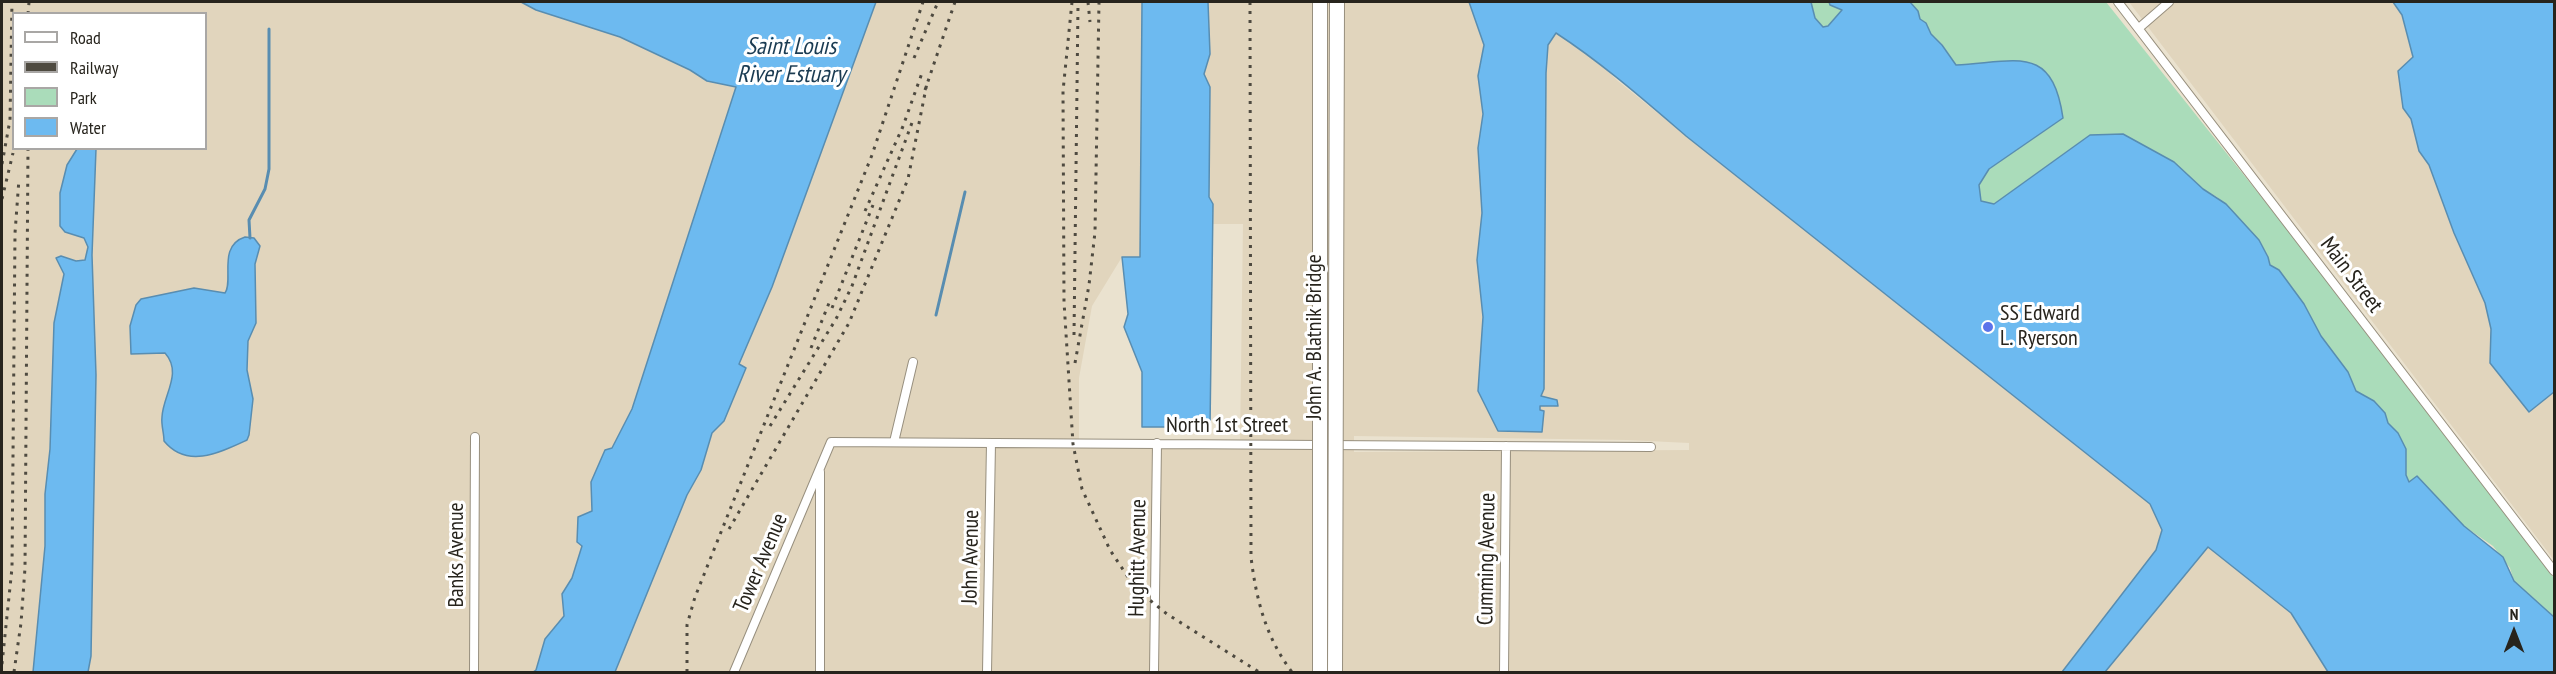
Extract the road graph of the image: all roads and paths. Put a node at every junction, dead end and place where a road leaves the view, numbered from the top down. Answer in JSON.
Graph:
{"nodes":[{"id":1,"x":1320,"y":2,"type":"edge"},
{"id":2,"x":1337,"y":2,"type":"edge"},
{"id":3,"x":2118,"y":2,"type":"edge"},
{"id":4,"x":2169,"y":2,"type":"edge"},
{"id":5,"x":2139,"y":28,"type":"junction"},
{"id":6,"x":914,"y":362,"type":"dead end"},
{"id":7,"x":475,"y":437,"type":"dead end"},
{"id":8,"x":894,"y":442,"type":"junction"},
{"id":9,"x":991,"y":443,"type":"junction"},
{"id":10,"x":1157,"y":443,"type":"junction"},
{"id":11,"x":1506,"y":446,"type":"junction"},
{"id":12,"x":1651,"y":447,"type":"dead end"},
{"id":13,"x":820,"y":468,"type":"junction"},
{"id":14,"x":2554,"y":571,"type":"edge"},
{"id":15,"x":474,"y":672,"type":"edge"},
{"id":16,"x":735,"y":672,"type":"edge"},
{"id":17,"x":820,"y":672,"type":"edge"},
{"id":18,"x":987,"y":672,"type":"edge"},
{"id":19,"x":1154,"y":672,"type":"edge"},
{"id":20,"x":1320,"y":672,"type":"edge"},
{"id":21,"x":1335,"y":672,"type":"edge"},
{"id":22,"x":1504,"y":672,"type":"edge"}],
"edges":[{"from":1,"to":20,"type":"highway","name":"John A. Blatnik Bridge","bridge":true},
{"from":2,"to":21,"type":"highway","name":"John A. Blatnik Bridge","bridge":true},
{"from":3,"to":5,"type":"street","name":"Main Street"},
{"from":4,"to":5,"type":"street"},
{"from":5,"to":14,"type":"street","name":"Main Street"},
{"from":6,"to":8,"type":"street"},
{"from":7,"to":15,"type":"street","name":"Banks Avenue"},
{"from":8,"to":9,"type":"street","name":"North 1st Street"},
{"from":8,"to":13,"type":"street","name":"North 1st Street"},
{"from":9,"to":10,"type":"street","name":"North 1st Street"},
{"from":9,"to":18,"type":"street","name":"John Avenue"},
{"from":10,"to":11,"type":"street","name":"North 1st Street"},
{"from":10,"to":19,"type":"street","name":"Hughitt Avenue"},
{"from":11,"to":12,"type":"street","name":"North 1st Street"},
{"from":11,"to":22,"type":"street","name":"Cumming Avenue"},
{"from":13,"to":16,"type":"street","name":"Tower Avenue"},
{"from":13,"to":17,"type":"street"}]}
